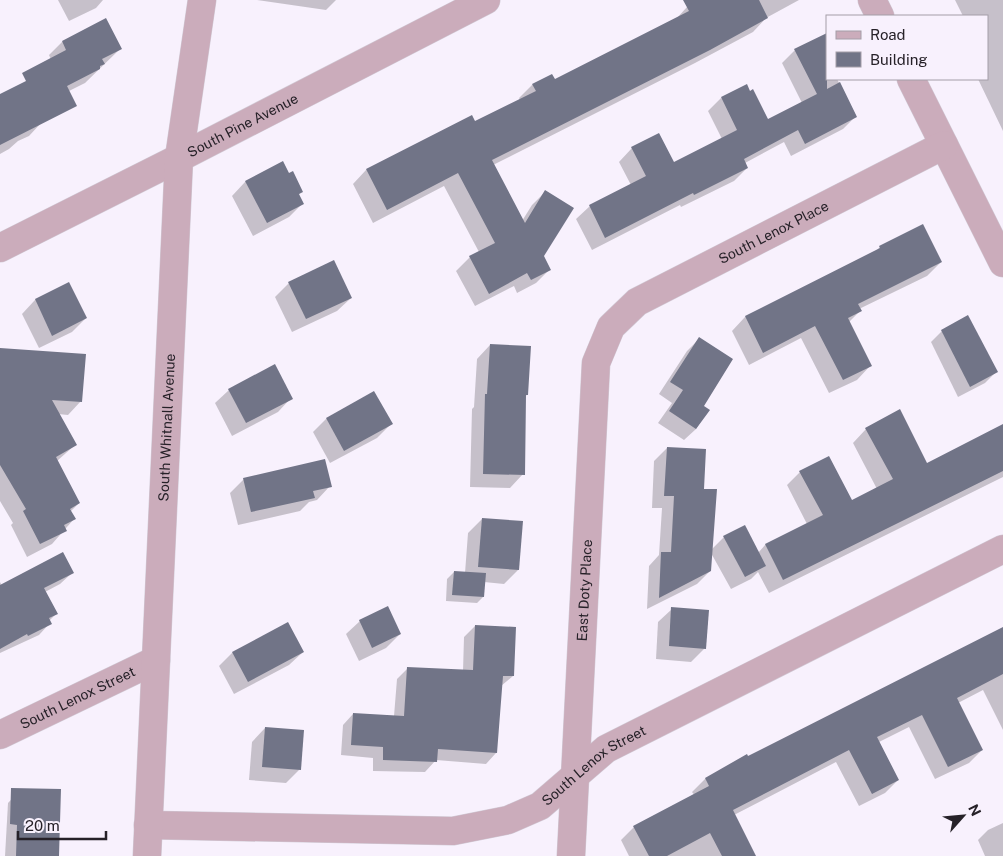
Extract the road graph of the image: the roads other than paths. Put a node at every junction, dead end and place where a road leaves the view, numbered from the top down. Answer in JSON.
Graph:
{"nodes":[{"id":1,"x":202,"y":0,"type":"edge"},
{"id":2,"x":872,"y":0,"type":"edge"},
{"id":3,"x":481,"y":1,"type":"edge"},
{"id":4,"x":880,"y":15,"type":"edge"},
{"id":5,"x":912,"y":80,"type":"edge"},
{"id":6,"x":944,"y":145,"type":"junction"},
{"id":7,"x":179,"y":158,"type":"junction"},
{"id":8,"x":0,"y":248,"type":"edge"},
{"id":9,"x":1003,"y":263,"type":"edge"},
{"id":10,"x":611,"y":328,"type":"joint"},
{"id":11,"x":1003,"y":549,"type":"edge"},
{"id":12,"x":156,"y":660,"type":"junction"},
{"id":13,"x":0,"y":735,"type":"edge"},
{"id":14,"x":575,"y":774,"type":"junction"},
{"id":15,"x":148,"y":825,"type":"junction"},
{"id":16,"x":147,"y":856,"type":"edge"},
{"id":17,"x":571,"y":856,"type":"edge"}],
"edges":[{"from":1,"to":7,"type":"street","name":"South Whitnall Avenue"},
{"from":2,"to":4,"type":"street"},
{"from":3,"to":7,"type":"street","name":"South Pine Avenue"},
{"from":5,"to":6,"type":"street"},
{"from":6,"to":9,"type":"street"},
{"from":6,"to":10,"type":"street","name":"South Lenox Place"},
{"from":7,"to":8,"type":"street","name":"South Pine Avenue"},
{"from":7,"to":12,"type":"street","name":"South Whitnall Avenue"},
{"from":10,"to":14,"type":"street","name":"East Doty Place"},
{"from":11,"to":14,"type":"street","name":"South Lenox Street"},
{"from":12,"to":13,"type":"street","name":"South Lenox Street"},
{"from":12,"to":15,"type":"street","name":"South Whitnall Avenue"},
{"from":14,"to":15,"type":"street","name":"South Lenox Street"},
{"from":14,"to":17,"type":"street","name":"East Doty Place"},
{"from":15,"to":16,"type":"street","name":"South Whitnall Avenue"}]}
